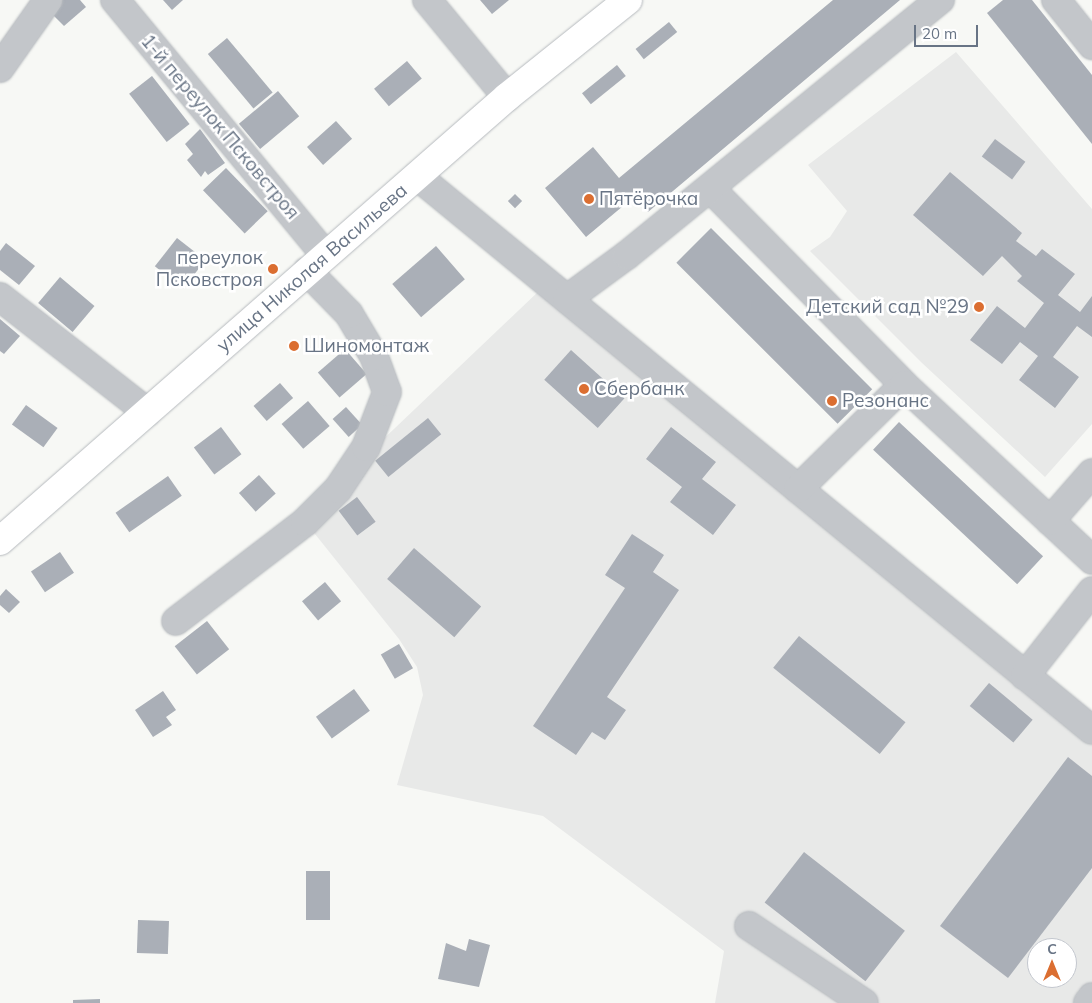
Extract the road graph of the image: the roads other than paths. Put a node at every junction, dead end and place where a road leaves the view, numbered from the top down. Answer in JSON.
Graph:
{"nodes":[{"id":1,"x":48,"y":0,"type":"edge"},
{"id":2,"x":115,"y":0,"type":"edge"},
{"id":3,"x":427,"y":0,"type":"edge"},
{"id":4,"x":628,"y":0,"type":"edge"},
{"id":5,"x":940,"y":0,"type":"edge"},
{"id":6,"x":1056,"y":0,"type":"edge"},
{"id":7,"x":1092,"y":45,"type":"edge"},
{"id":8,"x":0,"y":68,"type":"edge"},
{"id":9,"x":507,"y":97,"type":"junction"},
{"id":10,"x":418,"y":176,"type":"junction"},
{"id":11,"x":710,"y":188,"type":"junction"},
{"id":12,"x":316,"y":263,"type":"junction"},
{"id":13,"x":0,"y":297,"type":"edge"},
{"id":14,"x":567,"y":299,"type":"junction"},
{"id":15,"x":904,"y":385,"type":"junction"},
{"id":16,"x":147,"y":412,"type":"junction"},
{"id":17,"x":1092,"y":473,"type":"edge"},
{"id":18,"x":798,"y":489,"type":"junction"},
{"id":19,"x":1050,"y":521,"type":"junction"},
{"id":20,"x":0,"y":541,"type":"edge"},
{"id":21,"x":1092,"y":560,"type":"edge"},
{"id":22,"x":1092,"y":591,"type":"edge"},
{"id":23,"x":176,"y":621,"type":"dead end"},
{"id":24,"x":1025,"y":676,"type":"junction"},
{"id":25,"x":1092,"y":730,"type":"edge"},
{"id":26,"x":750,"y":926,"type":"dead end"},
{"id":27,"x":1092,"y":997,"type":"edge"},
{"id":28,"x":864,"y":1003,"type":"edge"},
{"id":29,"x":1088,"y":1003,"type":"edge"}],
"edges":[{"from":1,"to":8,"type":"street"},
{"from":2,"to":12,"type":"street","name":"1-й переулок Псковстроя"},
{"from":3,"to":9,"type":"street"},
{"from":4,"to":9,"type":"main road","name":"улица Николая Васильева"},
{"from":5,"to":11,"type":"street"},
{"from":6,"to":7,"type":"street"},
{"from":9,"to":10,"type":"main road","name":"улица Николая Васильева"},
{"from":10,"to":12,"type":"main road","name":"улица Николая Васильева"},
{"from":10,"to":14,"type":"street"},
{"from":11,"to":14,"type":"street"},
{"from":11,"to":15,"type":"street"},
{"from":12,"to":16,"type":"main road","name":"улица Николая Васильева"},
{"from":12,"to":23,"type":"street","name":"1-й переулок Псковстроя"},
{"from":13,"to":16,"type":"street"},
{"from":14,"to":18,"type":"street"},
{"from":15,"to":18,"type":"street"},
{"from":15,"to":19,"type":"street"},
{"from":16,"to":20,"type":"main road","name":"улица Николая Васильева"},
{"from":17,"to":19,"type":"street"},
{"from":18,"to":24,"type":"street"},
{"from":19,"to":21,"type":"street"},
{"from":22,"to":24,"type":"street"},
{"from":24,"to":25,"type":"street"},
{"from":26,"to":28,"type":"street"},
{"from":27,"to":29,"type":"street"}]}
